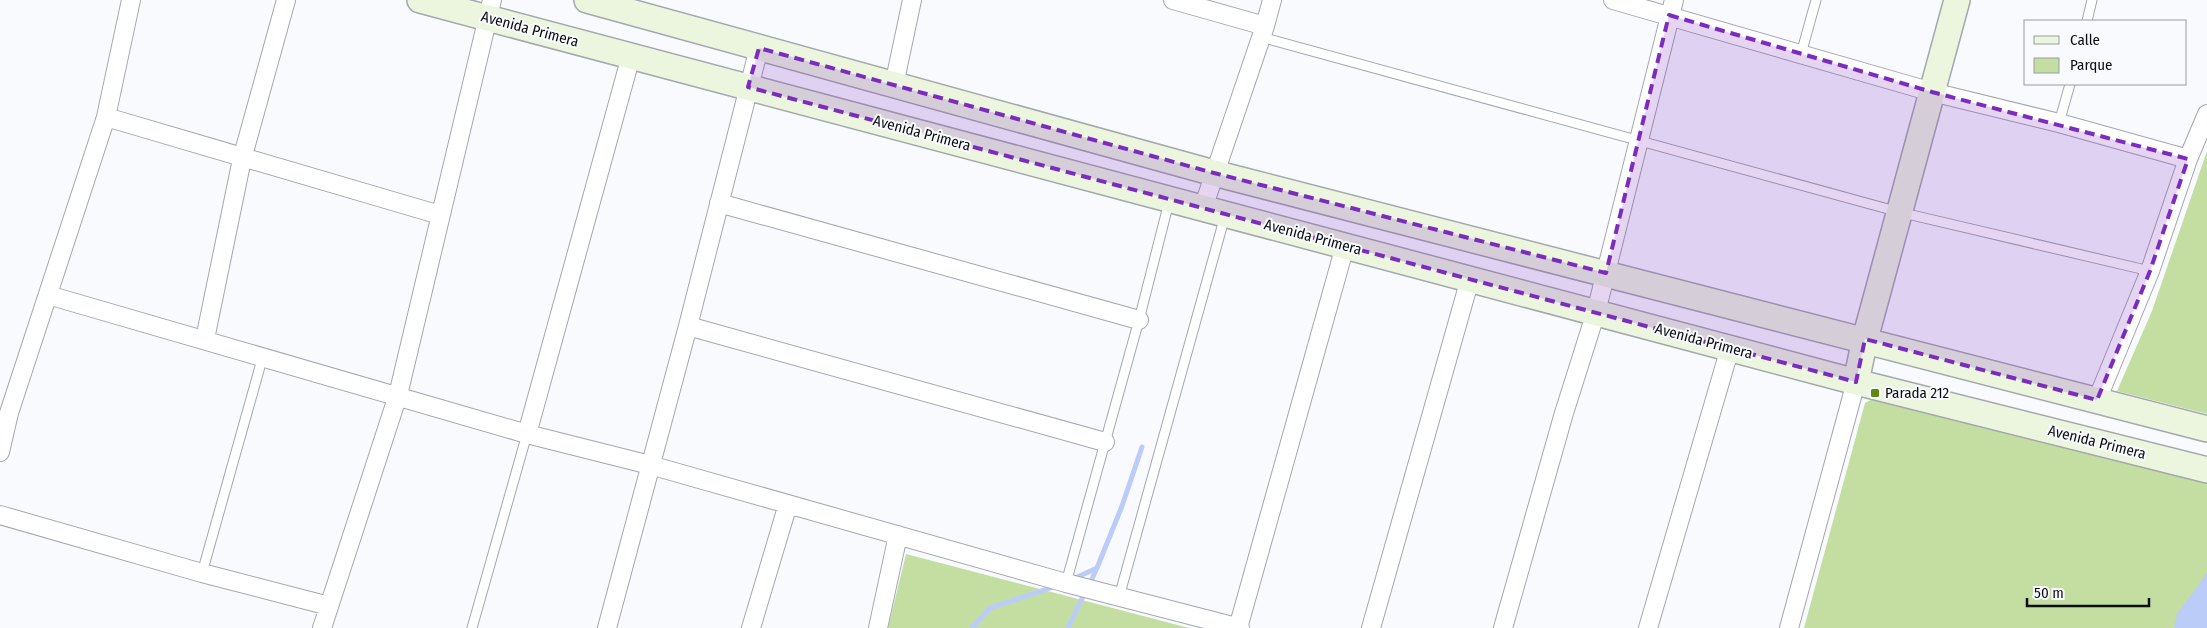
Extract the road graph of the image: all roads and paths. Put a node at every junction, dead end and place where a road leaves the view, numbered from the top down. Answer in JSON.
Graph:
{"nodes":[{"id":1,"x":131,"y":0,"type":"edge"},
{"id":2,"x":286,"y":0,"type":"edge"},
{"id":3,"x":420,"y":0,"type":"edge"},
{"id":4,"x":587,"y":0,"type":"edge"},
{"id":5,"x":912,"y":0,"type":"edge"},
{"id":6,"x":1173,"y":0,"type":"edge"},
{"id":7,"x":1272,"y":0,"type":"edge"},
{"id":8,"x":1613,"y":0,"type":"edge"},
{"id":9,"x":1816,"y":0,"type":"edge"},
{"id":10,"x":1957,"y":0,"type":"edge"},
{"id":11,"x":2092,"y":0,"type":"edge"},
{"id":12,"x":1671,"y":8,"type":"edge"},
{"id":13,"x":490,"y":9,"type":"edge"},
{"id":14,"x":2086,"y":20,"type":"edge"},
{"id":15,"x":1263,"y":32,"type":"junction"},
{"id":16,"x":759,"y":48,"type":"junction"},
{"id":17,"x":1801,"y":54,"type":"junction"},
{"id":18,"x":631,"y":56,"type":"junction"},
{"id":19,"x":894,"y":85,"type":"junction"},
{"id":20,"x":2070,"y":85,"type":"edge"},
{"id":21,"x":748,"y":87,"type":"junction"},
{"id":22,"x":1932,"y":92,"type":"junction"},
{"id":23,"x":2207,"y":114,"type":"edge"},
{"id":24,"x":106,"y":117,"type":"junction"},
{"id":25,"x":2059,"y":123,"type":"junction"},
{"id":26,"x":1638,"y":140,"type":"junction"},
{"id":27,"x":242,"y":159,"type":"junction"},
{"id":28,"x":2188,"y":159,"type":"junction"},
{"id":29,"x":1214,"y":173,"type":"junction"},
{"id":30,"x":1170,"y":199,"type":"junction"},
{"id":31,"x":719,"y":203,"type":"junction"},
{"id":32,"x":1214,"y":211,"type":"junction"},
{"id":33,"x":1899,"y":212,"type":"junction"},
{"id":34,"x":440,"y":215,"type":"junction"},
{"id":35,"x":1345,"y":246,"type":"junction"},
{"id":36,"x":2150,"y":272,"type":"junction"},
{"id":37,"x":1606,"y":273,"type":"junction"},
{"id":38,"x":1470,"y":279,"type":"junction"},
{"id":39,"x":48,"y":295,"type":"junction"},
{"id":40,"x":1596,"y":312,"type":"junction"},
{"id":41,"x":1140,"y":320,"type":"junction"},
{"id":42,"x":688,"y":326,"type":"junction"},
{"id":43,"x":205,"y":339,"type":"junction"},
{"id":44,"x":1865,"y":339,"type":"junction"},
{"id":45,"x":1730,"y":348,"type":"junction"},
{"id":46,"x":263,"y":356,"type":"junction"},
{"id":47,"x":1856,"y":382,"type":"junction"},
{"id":48,"x":398,"y":395,"type":"junction"},
{"id":49,"x":2097,"y":400,"type":"junction"},
{"id":50,"x":2207,"y":428,"type":"edge"},
{"id":51,"x":527,"y":434,"type":"junction"},
{"id":52,"x":1105,"y":442,"type":"junction"},
{"id":53,"x":0,"y":452,"type":"edge"},
{"id":54,"x":650,"y":465,"type":"junction"},
{"id":55,"x":2207,"y":470,"type":"edge"},
{"id":56,"x":788,"y":504,"type":"junction"},
{"id":57,"x":0,"y":515,"type":"edge"},
{"id":58,"x":898,"y":535,"type":"junction"},
{"id":59,"x":202,"y":573,"type":"junction"},
{"id":60,"x":1066,"y":583,"type":"junction"},
{"id":61,"x":1120,"y":597,"type":"junction"},
{"id":62,"x":329,"y":606,"type":"junction"},
{"id":63,"x":322,"y":628,"type":"edge"},
{"id":64,"x":472,"y":628,"type":"edge"},
{"id":65,"x":607,"y":628,"type":"edge"},
{"id":66,"x":751,"y":628,"type":"edge"},
{"id":67,"x":878,"y":628,"type":"edge"},
{"id":68,"x":1239,"y":628,"type":"edge"},
{"id":69,"x":1370,"y":628,"type":"edge"},
{"id":70,"x":1503,"y":628,"type":"edge"},
{"id":71,"x":1648,"y":628,"type":"edge"},
{"id":72,"x":1789,"y":628,"type":"edge"}],
"edges":[{"from":1,"to":24,"type":"street"},
{"from":2,"to":27,"type":"street"},
{"from":3,"to":13,"type":"main road","name":"Avenida Primera"},
{"from":4,"to":16,"type":"main road"},
{"from":5,"to":19,"type":"street"},
{"from":6,"to":15,"type":"street"},
{"from":7,"to":15,"type":"street"},
{"from":8,"to":12,"type":"street"},
{"from":9,"to":17,"type":"lane"},
{"from":10,"to":22,"type":"main road"},
{"from":11,"to":14,"type":"lane"},
{"from":12,"to":17,"type":"street"},
{"from":12,"to":26,"type":"street"},
{"from":13,"to":18,"type":"main road","name":"Avenida Primera"},
{"from":13,"to":34,"type":"street"},
{"from":15,"to":26,"type":"lane"},
{"from":15,"to":29,"type":"street"},
{"from":16,"to":19,"type":"main road"},
{"from":16,"to":21,"type":"street"},
{"from":17,"to":22,"type":"street"},
{"from":18,"to":21,"type":"main road","name":"Avenida Primera"},
{"from":18,"to":51,"type":"street"},
{"from":19,"to":29,"type":"main road"},
{"from":20,"to":25,"type":"lane"},
{"from":21,"to":30,"type":"main road","name":"Avenida Primera"},
{"from":21,"to":31,"type":"street"},
{"from":22,"to":25,"type":"street"},
{"from":22,"to":33,"type":"main road"},
{"from":23,"to":28,"type":"street"},
{"from":24,"to":27,"type":"street"},
{"from":24,"to":39,"type":"street"},
{"from":25,"to":28,"type":"street"},
{"from":26,"to":33,"type":"lane"},
{"from":26,"to":37,"type":"street"},
{"from":27,"to":34,"type":"street"},
{"from":27,"to":43,"type":"street"},
{"from":28,"to":36,"type":"street"},
{"from":29,"to":32,"type":"street"},
{"from":29,"to":37,"type":"main road"},
{"from":30,"to":32,"type":"main road","name":"Avenida Primera"},
{"from":30,"to":41,"type":"lane"},
{"from":31,"to":41,"type":"street"},
{"from":31,"to":42,"type":"street"},
{"from":32,"to":35,"type":"main road","name":"Avenida Primera"},
{"from":32,"to":61,"type":"lane"},
{"from":33,"to":36,"type":"lane"},
{"from":33,"to":44,"type":"main road"},
{"from":34,"to":48,"type":"street"},
{"from":35,"to":38,"type":"main road","name":"Avenida Primera"},
{"from":35,"to":68,"type":"street"},
{"from":36,"to":49,"type":"street"},
{"from":37,"to":40,"type":"street"},
{"from":37,"to":44,"type":"main road"},
{"from":38,"to":40,"type":"main road","name":"Avenida Primera"},
{"from":38,"to":69,"type":"street"},
{"from":39,"to":43,"type":"street"},
{"from":39,"to":53,"type":"street"},
{"from":40,"to":45,"type":"main road","name":"Avenida Primera"},
{"from":40,"to":70,"type":"street"},
{"from":41,"to":52,"type":"lane"},
{"from":42,"to":52,"type":"street"},
{"from":42,"to":54,"type":"street"},
{"from":43,"to":46,"type":"street"},
{"from":44,"to":47,"type":"main road"},
{"from":44,"to":49,"type":"main road"},
{"from":45,"to":47,"type":"main road","name":"Avenida Primera"},
{"from":45,"to":71,"type":"street"},
{"from":46,"to":48,"type":"street"},
{"from":46,"to":59,"type":"lane"},
{"from":47,"to":55,"type":"main road","name":"Avenida Primera"},
{"from":47,"to":72,"type":"street"},
{"from":48,"to":51,"type":"street"},
{"from":48,"to":62,"type":"street"},
{"from":49,"to":50,"type":"main road"},
{"from":51,"to":54,"type":"street"},
{"from":51,"to":64,"type":"lane"},
{"from":52,"to":60,"type":"lane"},
{"from":54,"to":56,"type":"street"},
{"from":54,"to":65,"type":"street"},
{"from":56,"to":58,"type":"street"},
{"from":56,"to":66,"type":"street"},
{"from":57,"to":59,"type":"street"},
{"from":58,"to":60,"type":"street"},
{"from":58,"to":67,"type":"street"},
{"from":59,"to":62,"type":"street"},
{"from":60,"to":61,"type":"street"},
{"from":61,"to":68,"type":"street"},
{"from":62,"to":63,"type":"street"}]}
